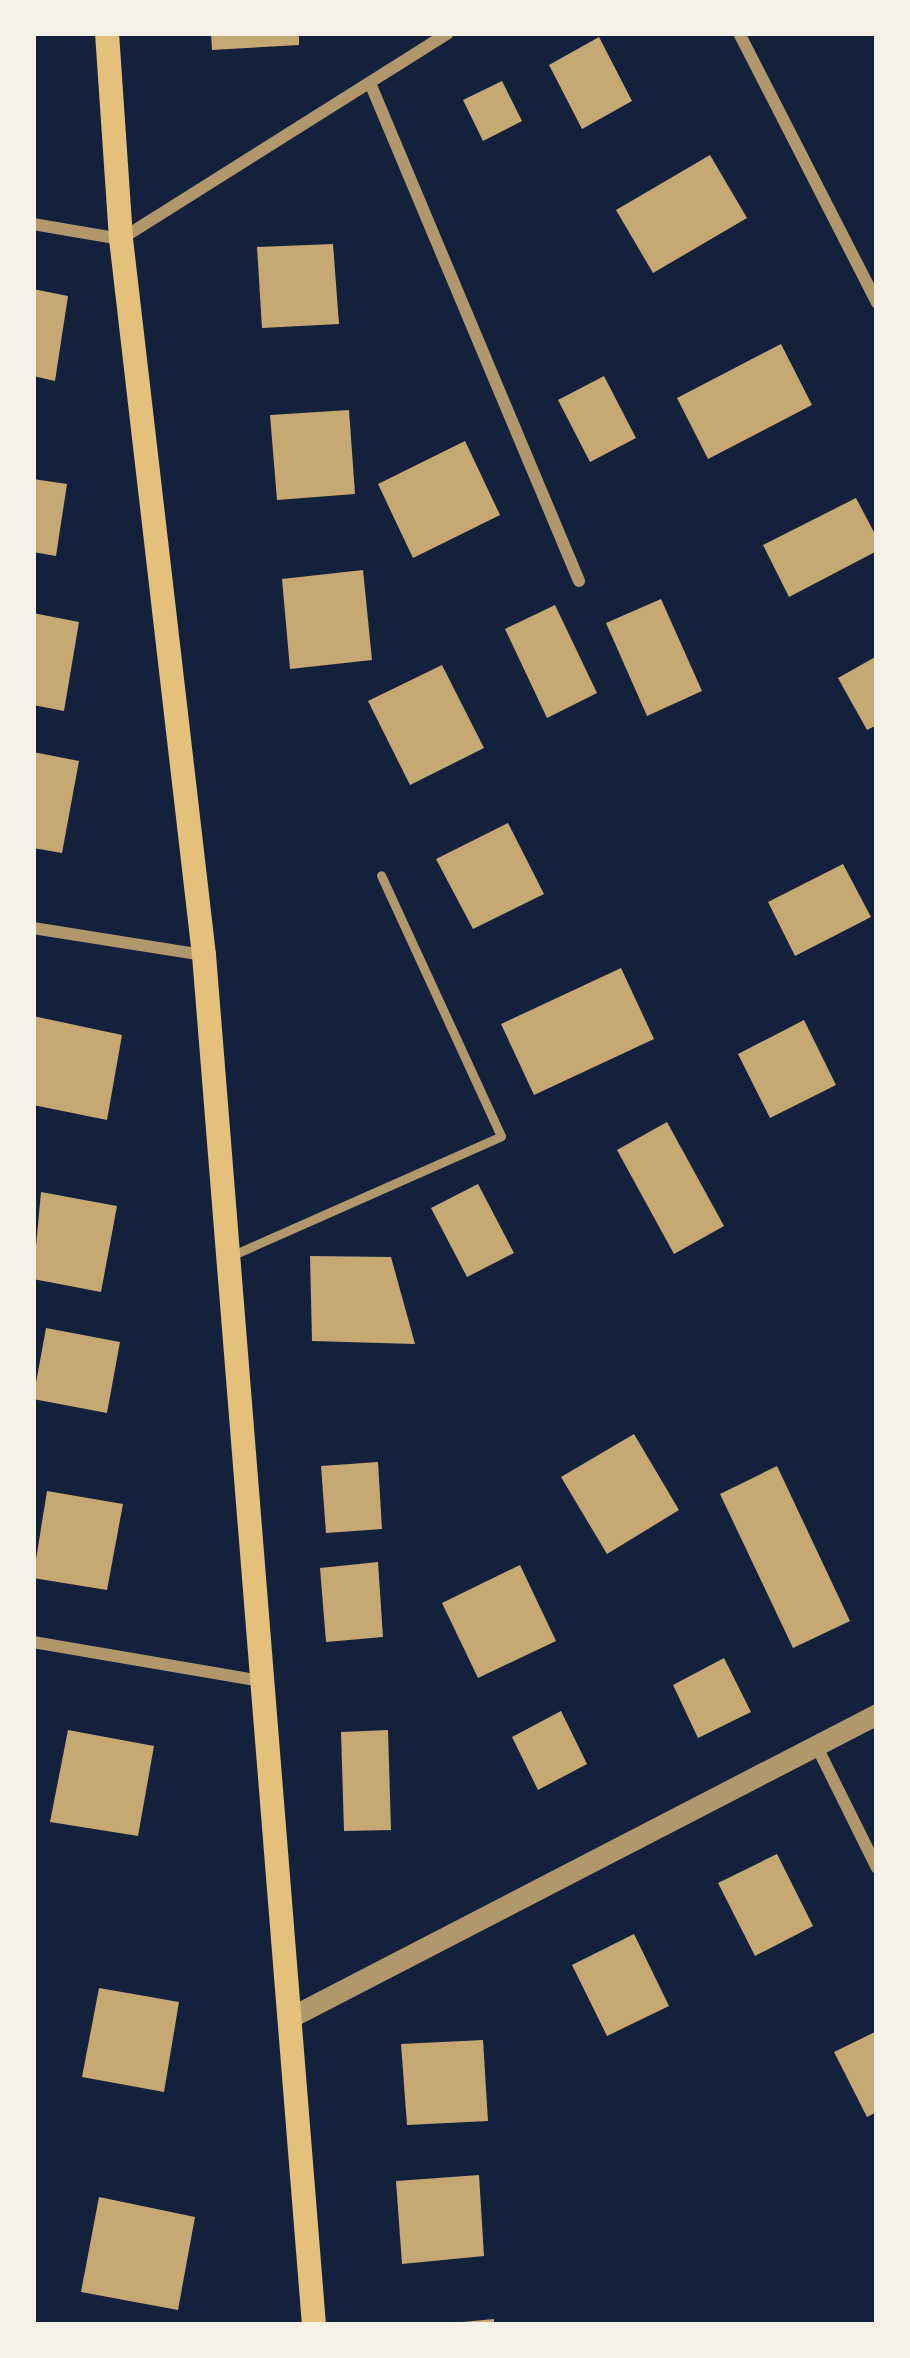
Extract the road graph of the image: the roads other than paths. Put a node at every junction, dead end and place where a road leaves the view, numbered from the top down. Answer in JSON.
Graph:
{"nodes":[{"id":1,"x":107,"y":33,"type":"edge"},
{"id":2,"x":448,"y":33,"type":"edge"},
{"id":3,"x":739,"y":33,"type":"edge"},
{"id":4,"x":370,"y":82,"type":"junction"},
{"id":5,"x":33,"y":224,"type":"edge"},
{"id":6,"x":121,"y":239,"type":"junction"},
{"id":7,"x":877,"y":303,"type":"edge"},
{"id":8,"x":579,"y":580,"type":"dead end"},
{"id":9,"x":381,"y":875,"type":"dead end"},
{"id":10,"x":33,"y":928,"type":"edge"},
{"id":11,"x":205,"y":956,"type":"junction"},
{"id":12,"x":228,"y":1258,"type":"junction"},
{"id":13,"x":33,"y":1642,"type":"edge"},
{"id":14,"x":261,"y":1681,"type":"junction"},
{"id":15,"x":877,"y":1714,"type":"edge"},
{"id":16,"x":815,"y":1744,"type":"junction"},
{"id":17,"x":877,"y":1868,"type":"edge"},
{"id":18,"x":289,"y":2018,"type":"junction"},
{"id":19,"x":314,"y":2325,"type":"edge"}],
"edges":[{"from":1,"to":6,"type":"main road"},
{"from":2,"to":4,"type":"street"},
{"from":3,"to":7,"type":"street"},
{"from":4,"to":6,"type":"street"},
{"from":4,"to":8,"type":"street"},
{"from":5,"to":6,"type":"street"},
{"from":6,"to":11,"type":"main road"},
{"from":9,"to":12,"type":"lane"},
{"from":10,"to":11,"type":"street"},
{"from":11,"to":12,"type":"main road"},
{"from":12,"to":14,"type":"main road"},
{"from":13,"to":14,"type":"street"},
{"from":14,"to":18,"type":"main road"},
{"from":15,"to":16,"type":"street"},
{"from":16,"to":17,"type":"street"},
{"from":16,"to":18,"type":"street"},
{"from":18,"to":19,"type":"main road"}]}
